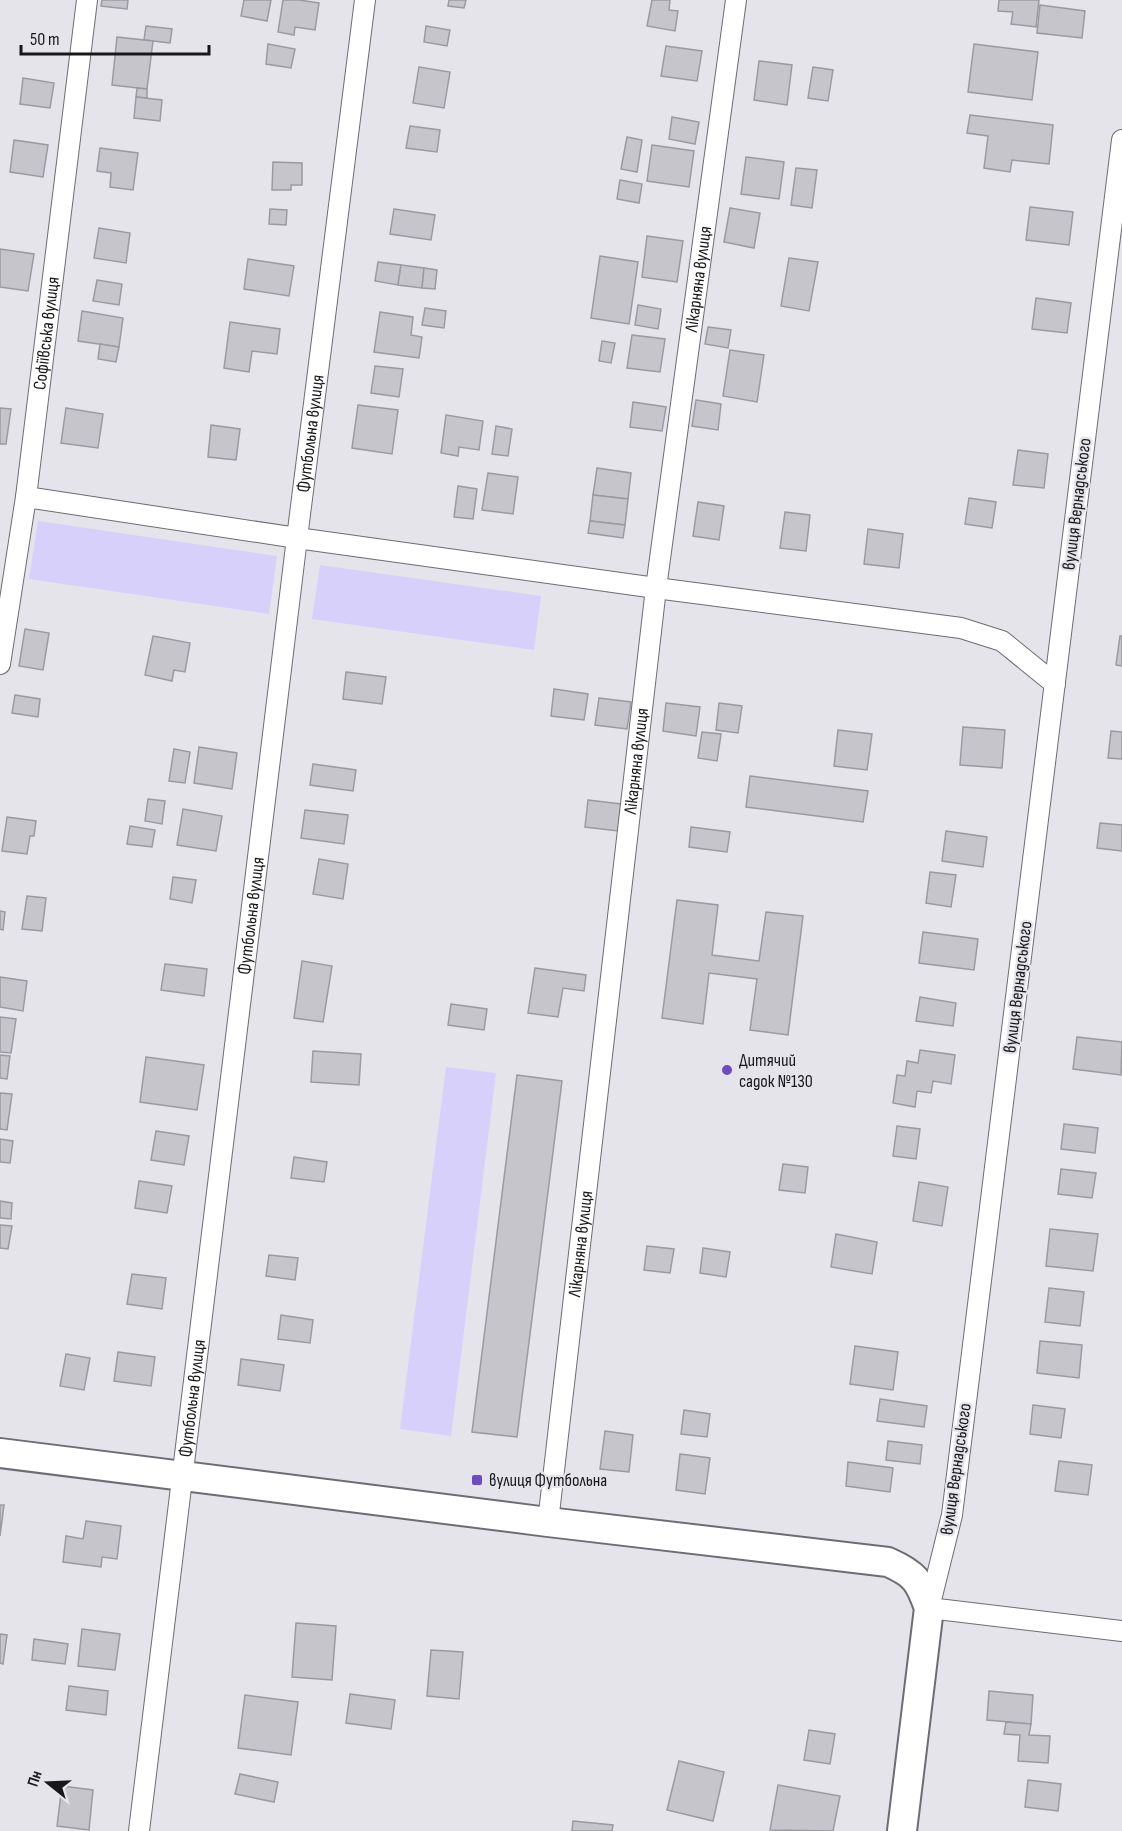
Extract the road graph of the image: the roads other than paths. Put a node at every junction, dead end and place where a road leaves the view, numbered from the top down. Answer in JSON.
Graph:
{"nodes":[{"id":1,"x":87,"y":0,"type":"edge"},
{"id":2,"x":366,"y":0,"type":"edge"},
{"id":3,"x":736,"y":0,"type":"edge"},
{"id":4,"x":1122,"y":140,"type":"edge"},
{"id":5,"x":26,"y":496,"type":"junction"},
{"id":6,"x":297,"y":538,"type":"junction"},
{"id":7,"x":656,"y":588,"type":"junction"},
{"id":8,"x":0,"y":664,"type":"edge"},
{"id":9,"x":1055,"y":684,"type":"junction"},
{"id":10,"x":0,"y":1453,"type":"edge"},
{"id":11,"x":181,"y":1475,"type":"junction"},
{"id":12,"x":548,"y":1522,"type":"junction"},
{"id":13,"x":929,"y":1608,"type":"junction"},
{"id":14,"x":1122,"y":1631,"type":"edge"},
{"id":15,"x":138,"y":1831,"type":"edge"},
{"id":16,"x":902,"y":1831,"type":"edge"}],
"edges":[{"from":1,"to":5,"type":"street","name":"Софіївська вулиця"},
{"from":2,"to":6,"type":"street","name":"Футбольна вулиця"},
{"from":3,"to":7,"type":"street","name":"Лікарняна вулиця"},
{"from":4,"to":9,"type":"street","name":"вулиця Вернадського"},
{"from":5,"to":6,"type":"street"},
{"from":5,"to":8,"type":"street","name":"Софіївська вулиця"},
{"from":6,"to":7,"type":"street"},
{"from":6,"to":11,"type":"street","name":"Футбольна вулиця"},
{"from":7,"to":9,"type":"street"},
{"from":7,"to":12,"type":"street","name":"Лікарняна вулиця"},
{"from":9,"to":13,"type":"street","name":"вулиця Вернадського"},
{"from":10,"to":11,"type":"street"},
{"from":11,"to":12,"type":"street"},
{"from":11,"to":15,"type":"street","name":"Футбольна вулиця"},
{"from":12,"to":13,"type":"street"},
{"from":13,"to":14,"type":"street"},
{"from":13,"to":16,"type":"street","name":"вулиця Вернадського"}]}
